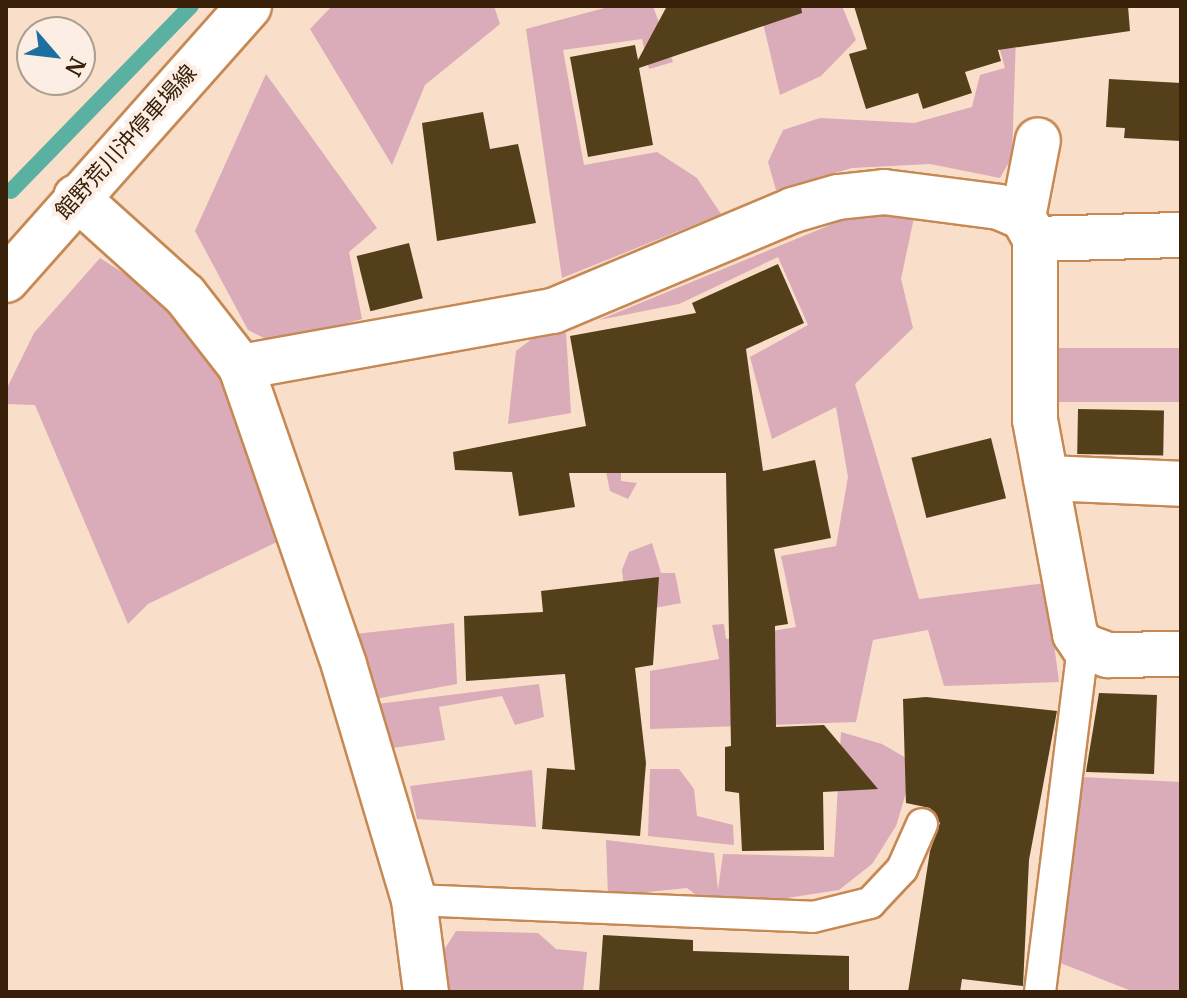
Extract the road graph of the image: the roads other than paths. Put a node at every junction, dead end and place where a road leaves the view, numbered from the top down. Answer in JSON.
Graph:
{"nodes":[{"id":1,"x":249,"y":6,"type":"edge"},
{"id":2,"x":1038,"y":140,"type":"dead end"},
{"id":3,"x":76,"y":197,"type":"junction"},
{"id":4,"x":1029,"y":228,"type":"junction"},
{"id":5,"x":1181,"y":235,"type":"edge"},
{"id":6,"x":6,"y":280,"type":"edge"},
{"id":7,"x":241,"y":367,"type":"junction"},
{"id":8,"x":1046,"y":478,"type":"junction"},
{"id":9,"x":1181,"y":484,"type":"edge"},
{"id":10,"x":1083,"y":646,"type":"junction"},
{"id":11,"x":1181,"y":654,"type":"edge"},
{"id":12,"x":922,"y":824,"type":"dead end"},
{"id":13,"x":414,"y":900,"type":"junction"},
{"id":14,"x":426,"y":992,"type":"edge"},
{"id":15,"x":1040,"y":992,"type":"edge"}],
"edges":[{"from":1,"to":3,"type":"street","name":"館野荒川沖停車場線"},
{"from":2,"to":4,"type":"street"},
{"from":3,"to":6,"type":"street","name":"館野荒川沖停車場線"},
{"from":3,"to":7,"type":"street"},
{"from":4,"to":5,"type":"street"},
{"from":4,"to":7,"type":"street"},
{"from":4,"to":8,"type":"street"},
{"from":7,"to":13,"type":"street"},
{"from":8,"to":9,"type":"street"},
{"from":8,"to":10,"type":"street"},
{"from":10,"to":11,"type":"street"},
{"from":10,"to":15,"type":"lane"},
{"from":12,"to":13,"type":"lane"},
{"from":13,"to":14,"type":"street"}]}
